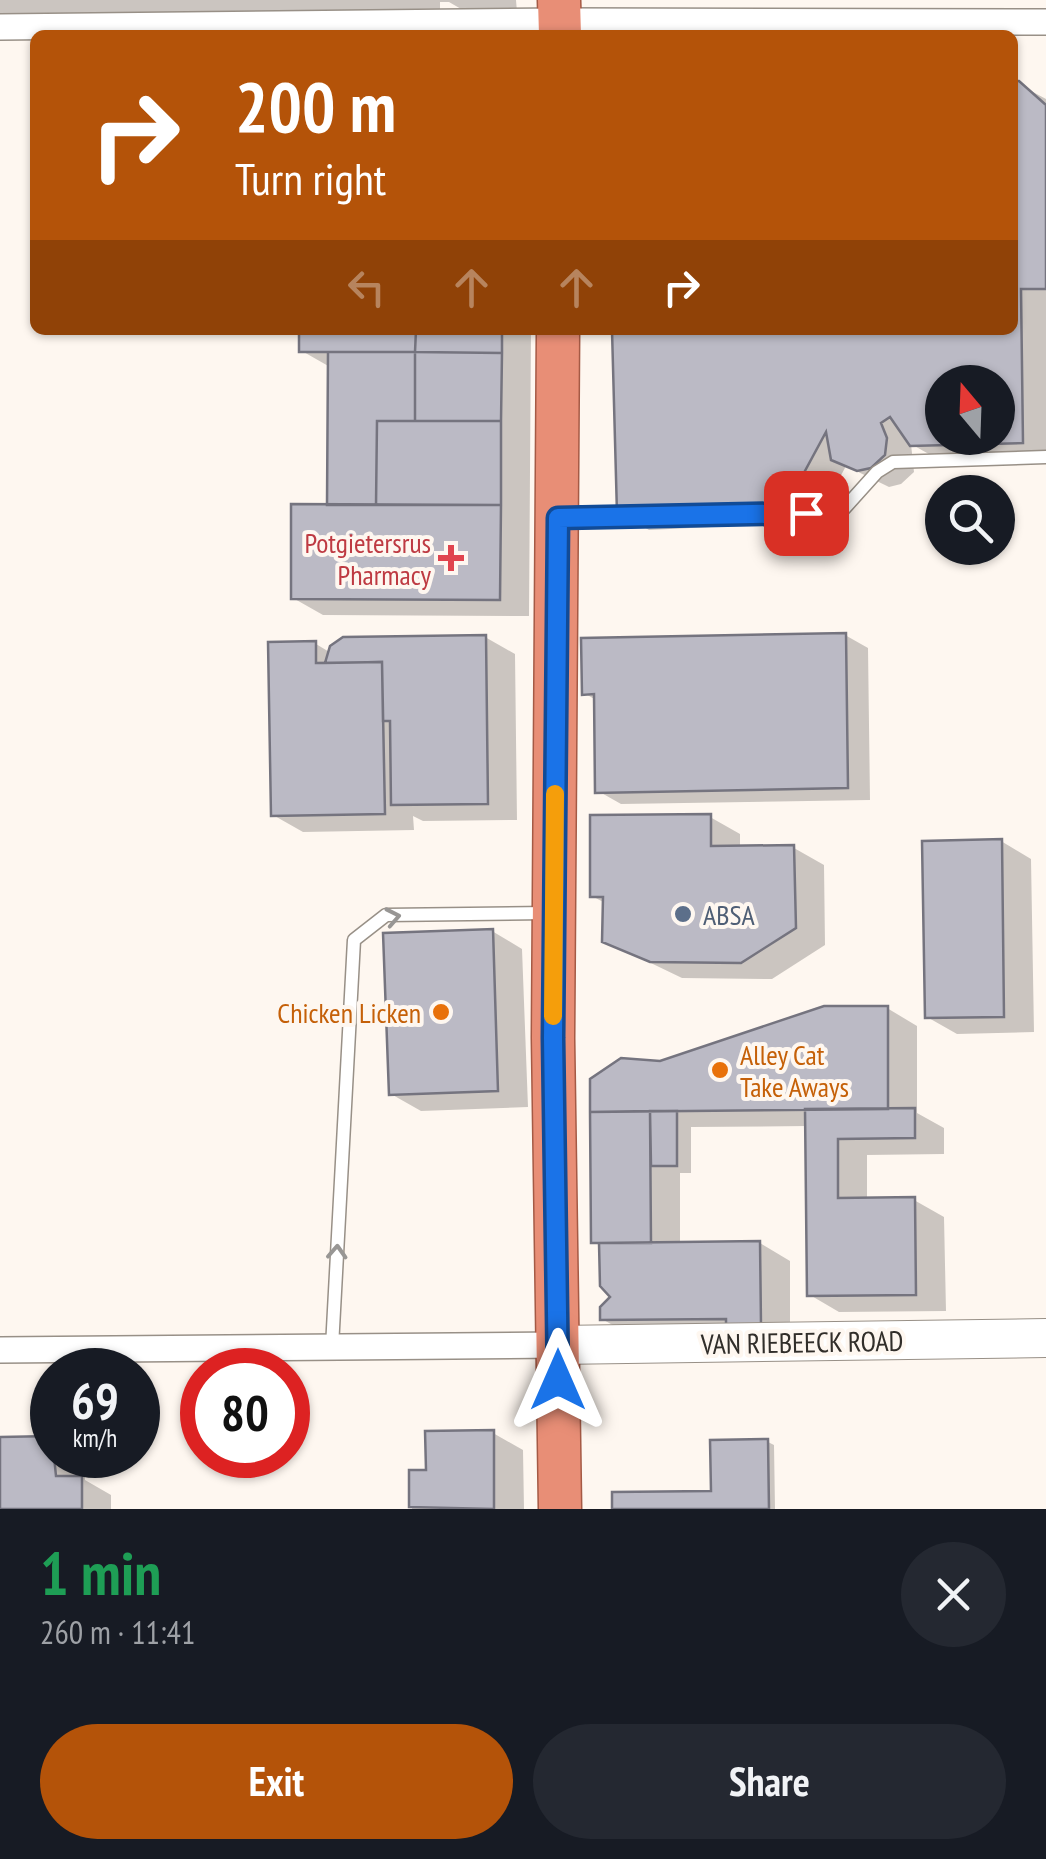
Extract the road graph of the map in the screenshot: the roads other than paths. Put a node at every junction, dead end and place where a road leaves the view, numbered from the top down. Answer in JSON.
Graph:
{"nodes":[{"id":1,"x":560,"y":18,"type":"edge"},
{"id":2,"x":1046,"y":22,"type":"edge"},
{"id":3,"x":0,"y":27,"type":"edge"},
{"id":4,"x":558,"y":335,"type":"edge"},
{"id":5,"x":1046,"y":457,"type":"edge"},
{"id":6,"x":558,"y":518,"type":"junction"},
{"id":7,"x":554,"y":913,"type":"junction"},
{"id":8,"x":1046,"y":1338,"type":"edge"},
{"id":9,"x":558,"y":1345,"type":"junction"},
{"id":10,"x":0,"y":1350,"type":"edge"},
{"id":11,"x":332,"y":1350,"type":"junction"},
{"id":12,"x":560,"y":1509,"type":"edge"}],
"edges":[{"from":1,"to":2,"type":"street"},
{"from":1,"to":3,"type":"street"},
{"from":4,"to":6,"type":"highway"},
{"from":5,"to":6,"type":"lane"},
{"from":6,"to":7,"type":"highway"},
{"from":7,"to":9,"type":"highway"},
{"from":11,"to":7,"type":"lane","one_way":true},
{"from":8,"to":9,"type":"main road","name":"VAN RIEBEECK ROAD"},
{"from":9,"to":11,"type":"street"},
{"from":9,"to":12,"type":"highway"},
{"from":10,"to":11,"type":"street"}]}
